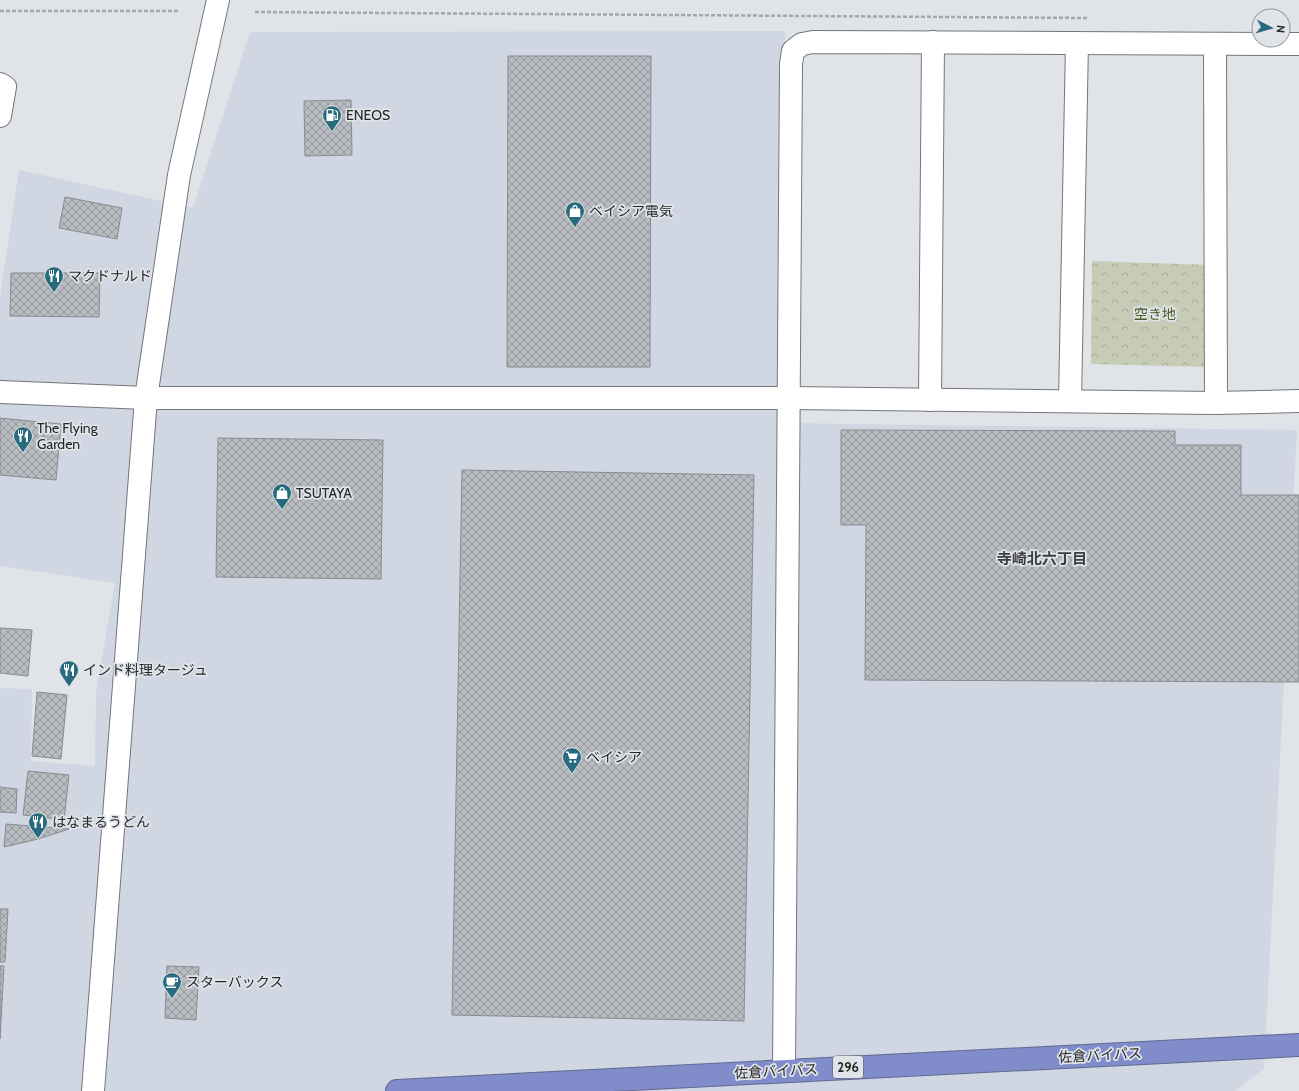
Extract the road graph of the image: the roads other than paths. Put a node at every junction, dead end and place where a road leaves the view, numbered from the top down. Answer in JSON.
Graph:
{"nodes":[{"id":1,"x":218,"y":0,"type":"edge"},
{"id":2,"x":933,"y":42,"type":"junction"},
{"id":3,"x":1077,"y":43,"type":"junction"},
{"id":4,"x":1215,"y":44,"type":"junction"},
{"id":5,"x":1299,"y":44,"type":"edge"},
{"id":6,"x":0,"y":84,"type":"edge"},
{"id":7,"x":0,"y":116,"type":"edge"},
{"id":8,"x":0,"y":392,"type":"edge"},
{"id":9,"x":146,"y":398,"type":"junction"},
{"id":10,"x":790,"y":398,"type":"junction"},
{"id":11,"x":930,"y":400,"type":"junction"},
{"id":12,"x":1070,"y":401,"type":"junction"},
{"id":13,"x":1299,"y":401,"type":"edge"},
{"id":14,"x":1216,"y":403,"type":"junction"},
{"id":15,"x":1299,"y":1045,"type":"edge"},
{"id":16,"x":784,"y":1070,"type":"junction"},
{"id":17,"x":93,"y":1091,"type":"edge"},
{"id":18,"x":397,"y":1091,"type":"edge"}],
"edges":[{"from":1,"to":9,"type":"street"},
{"from":2,"to":3,"type":"street"},
{"from":2,"to":10,"type":"street"},
{"from":2,"to":11,"type":"street"},
{"from":3,"to":4,"type":"street"},
{"from":3,"to":12,"type":"street"},
{"from":4,"to":5,"type":"street"},
{"from":4,"to":14,"type":"street"},
{"from":6,"to":7,"type":"street"},
{"from":8,"to":9,"type":"street"},
{"from":9,"to":10,"type":"street"},
{"from":9,"to":17,"type":"street"},
{"from":10,"to":11,"type":"street"},
{"from":10,"to":16,"type":"street"},
{"from":11,"to":12,"type":"street"},
{"from":12,"to":14,"type":"street"},
{"from":13,"to":14,"type":"street"},
{"from":15,"to":16,"type":"highway","name":"佐倉バイパス","number":"296"},
{"from":16,"to":18,"type":"highway","name":"佐倉バイパス","number":"296"}]}
